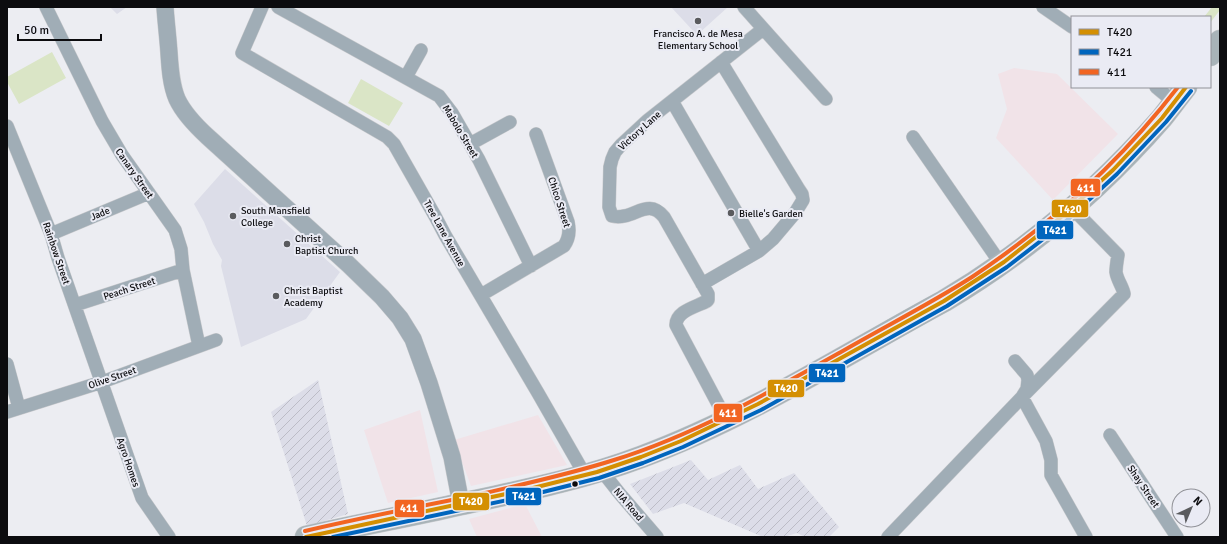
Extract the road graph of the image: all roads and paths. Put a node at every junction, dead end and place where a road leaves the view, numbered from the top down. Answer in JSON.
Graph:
{"nodes":[{"id":1,"x":46,"y":7,"type":"edge"},
{"id":2,"x":165,"y":7,"type":"edge"},
{"id":3,"x":262,"y":7,"type":"edge"},
{"id":4,"x":278,"y":7,"type":"edge"},
{"id":5,"x":744,"y":7,"type":"edge"},
{"id":6,"x":1043,"y":7,"type":"edge"},
{"id":7,"x":1071,"y":26,"type":"edge"},
{"id":8,"x":763,"y":29,"type":"junction"},
{"id":9,"x":1220,"y":42,"type":"edge"},
{"id":10,"x":421,"y":50,"type":"dead end"},
{"id":11,"x":1211,"y":53,"type":"edge"},
{"id":12,"x":721,"y":62,"type":"junction"},
{"id":13,"x":406,"y":78,"type":"junction"},
{"id":14,"x":1159,"y":88,"type":"edge"},
{"id":15,"x":1180,"y":94,"type":"edge"},
{"id":16,"x":826,"y":99,"type":"dead end"},
{"id":17,"x":672,"y":101,"type":"junction"},
{"id":18,"x":510,"y":122,"type":"dead end"},
{"id":19,"x":7,"y":126,"type":"edge"},
{"id":20,"x":536,"y":134,"type":"dead end"},
{"id":21,"x":913,"y":137,"type":"dead end"},
{"id":22,"x":470,"y":144,"type":"junction"},
{"id":23,"x":149,"y":193,"type":"junction"},
{"id":24,"x":1072,"y":208,"type":"junction"},
{"id":25,"x":51,"y":234,"type":"junction"},
{"id":26,"x":759,"y":251,"type":"junction"},
{"id":27,"x":1002,"y":264,"type":"junction"},
{"id":28,"x":531,"y":266,"type":"junction"},
{"id":29,"x":183,"y":270,"type":"junction"},
{"id":30,"x":702,"y":284,"type":"junction"},
{"id":31,"x":481,"y":295,"type":"junction"},
{"id":32,"x":75,"y":305,"type":"junction"},
{"id":33,"x":216,"y":340,"type":"dead end"},
{"id":34,"x":199,"y":346,"type":"junction"},
{"id":35,"x":1015,"y":361,"type":"dead end"},
{"id":36,"x":7,"y":364,"type":"edge"},
{"id":37,"x":102,"y":382,"type":"junction"},
{"id":38,"x":1022,"y":397,"type":"junction"},
{"id":39,"x":13,"y":410,"type":"edge"},
{"id":40,"x":727,"y":421,"type":"junction"},
{"id":41,"x":1110,"y":435,"type":"dead end"},
{"id":42,"x":593,"y":473,"type":"junction"},
{"id":43,"x":461,"y":504,"type":"junction"},
{"id":44,"x":169,"y":537,"type":"edge"},
{"id":45,"x":309,"y":537,"type":"edge"},
{"id":46,"x":657,"y":537,"type":"edge"},
{"id":47,"x":888,"y":537,"type":"edge"},
{"id":48,"x":1086,"y":537,"type":"edge"},
{"id":49,"x":1178,"y":537,"type":"edge"}],
"edges":[{"from":1,"to":23,"type":"street","name":"Canary Street"},
{"from":2,"to":43,"type":"street"},
{"from":3,"to":31,"type":"street","name":"Tree Lane Avenue"},
{"from":4,"to":13,"type":"street","name":"Mabolo Street"},
{"from":5,"to":8,"type":"street"},
{"from":6,"to":7,"type":"street"},
{"from":8,"to":12,"type":"street","name":"Victory Lane"},
{"from":8,"to":16,"type":"street"},
{"from":9,"to":11,"type":"highway"},
{"from":10,"to":13,"type":"street"},
{"from":12,"to":17,"type":"street","name":"Victory Lane"},
{"from":12,"to":26,"type":"street"},
{"from":13,"to":22,"type":"street","name":"Mabolo Street"},
{"from":14,"to":15,"type":"street"},
{"from":15,"to":24,"type":"highway"},
{"from":17,"to":26,"type":"street"},
{"from":17,"to":30,"type":"street","name":"Victory Lane"},
{"from":18,"to":22,"type":"street"},
{"from":19,"to":25,"type":"street","name":"Rainbow Street"},
{"from":20,"to":28,"type":"street","name":"Chico Street"},
{"from":21,"to":27,"type":"street"},
{"from":22,"to":28,"type":"street","name":"Mabolo Street"},
{"from":23,"to":25,"type":"street","name":"Jade"},
{"from":23,"to":29,"type":"street","name":"Canary Street"},
{"from":24,"to":27,"type":"highway"},
{"from":24,"to":38,"type":"street"},
{"from":25,"to":32,"type":"street","name":"Rainbow Street"},
{"from":26,"to":30,"type":"street"},
{"from":27,"to":40,"type":"highway"},
{"from":28,"to":31,"type":"street","name":"Chico Street"},
{"from":29,"to":32,"type":"street","name":"Peach Street"},
{"from":29,"to":34,"type":"street","name":"Canary Street"},
{"from":30,"to":40,"type":"street"},
{"from":31,"to":42,"type":"street","name":"Tree Lane Avenue"},
{"from":32,"to":37,"type":"street","name":"Rainbow Street"},
{"from":33,"to":34,"type":"street","name":"Olive Street"},
{"from":34,"to":37,"type":"street","name":"Olive Street"},
{"from":35,"to":38,"type":"street"},
{"from":36,"to":39,"type":"street"},
{"from":37,"to":39,"type":"street","name":"Olive Street"},
{"from":37,"to":44,"type":"street","name":"Agro Homes"},
{"from":38,"to":47,"type":"street"},
{"from":38,"to":48,"type":"street"},
{"from":40,"to":42,"type":"highway"},
{"from":41,"to":49,"type":"street","name":"Shay Street"},
{"from":42,"to":43,"type":"highway"},
{"from":42,"to":46,"type":"street","name":"NIA Road"},
{"from":43,"to":45,"type":"highway"}]}
